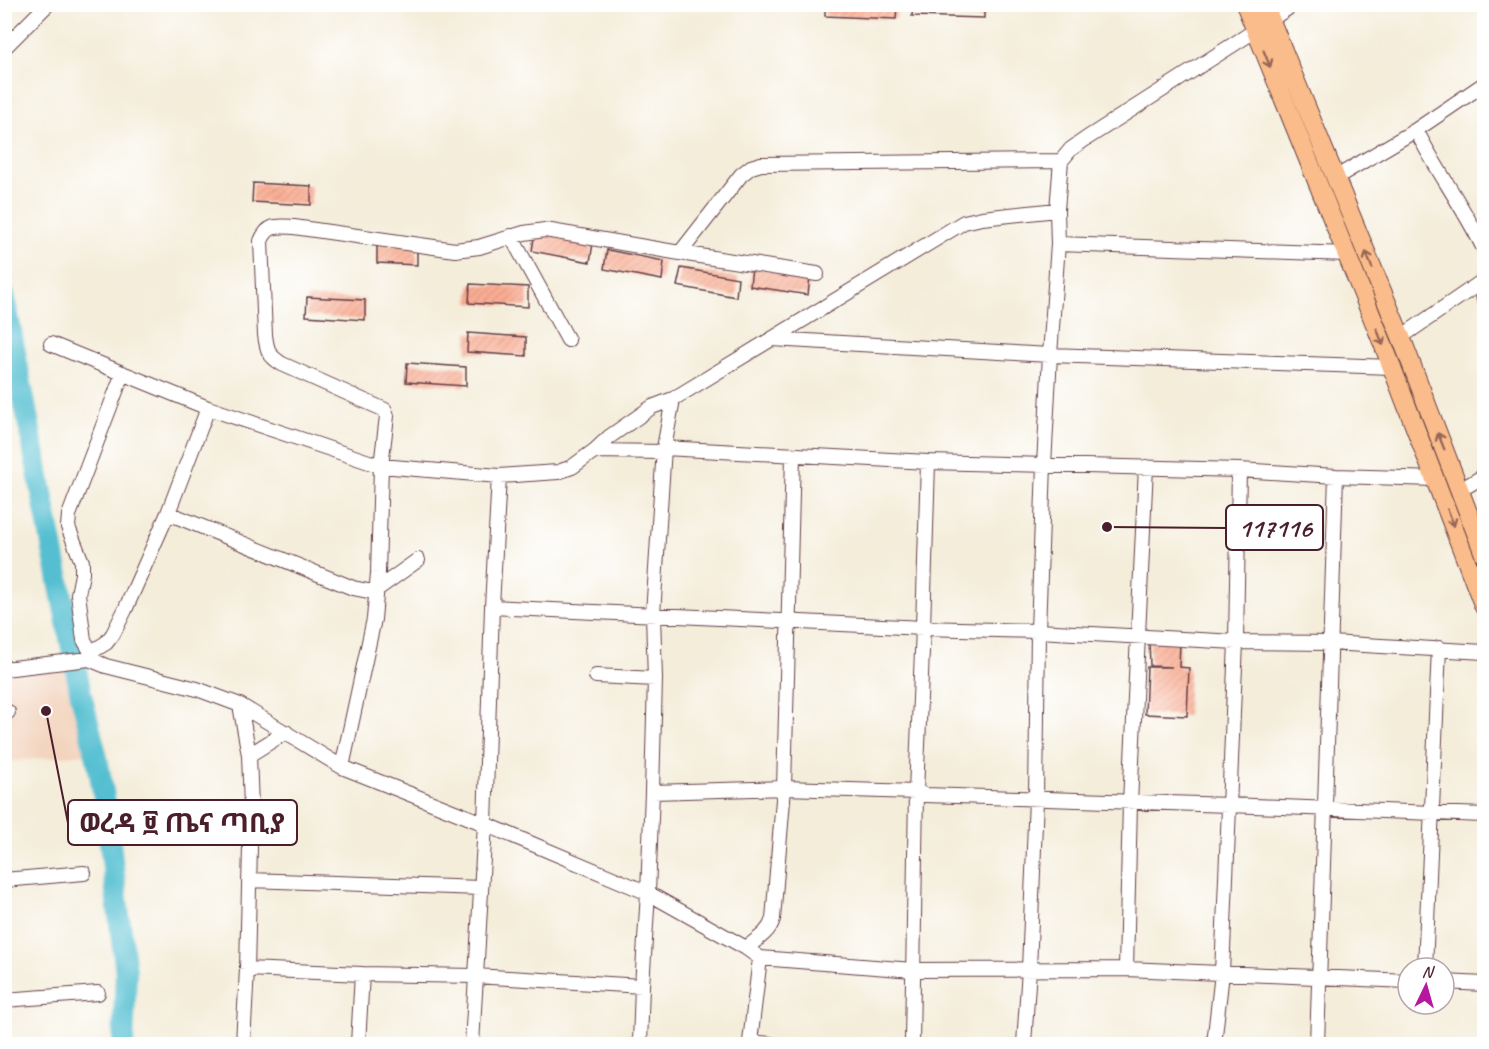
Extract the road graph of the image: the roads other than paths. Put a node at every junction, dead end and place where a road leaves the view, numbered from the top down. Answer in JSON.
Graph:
{"nodes":[{"id":1,"x":48,"y":4,"type":"edge"},
{"id":2,"x":1245,"y":4,"type":"edge"},
{"id":3,"x":1294,"y":4,"type":"edge"},
{"id":4,"x":1263,"y":18,"type":"edge"},
{"id":5,"x":4,"y":48,"type":"edge"},
{"id":6,"x":1485,"y":84,"type":"edge"},
{"id":7,"x":1416,"y":130,"type":"junction"},
{"id":8,"x":1060,"y":161,"type":"junction"},
{"id":9,"x":1335,"y":178,"type":"junction"},
{"id":10,"x":1058,"y":210,"type":"junction"},
{"id":11,"x":511,"y":236,"type":"junction"},
{"id":12,"x":1058,"y":244,"type":"junction"},
{"id":13,"x":1485,"y":249,"type":"edge"},
{"id":14,"x":680,"y":253,"type":"junction"},
{"id":15,"x":1347,"y":254,"type":"junction"},
{"id":16,"x":817,"y":274,"type":"dead end"},
{"id":17,"x":1482,"y":281,"type":"edge"},
{"id":18,"x":1382,"y":291,"type":"junction"},
{"id":19,"x":1365,"y":299,"type":"junction"},
{"id":20,"x":1485,"y":300,"type":"edge"},
{"id":21,"x":1401,"y":337,"type":"junction"},
{"id":22,"x":772,"y":339,"type":"junction"},
{"id":23,"x":568,"y":340,"type":"dead end"},
{"id":24,"x":51,"y":344,"type":"dead end"},
{"id":25,"x":1050,"y":355,"type":"junction"},
{"id":26,"x":1392,"y":367,"type":"junction"},
{"id":27,"x":123,"y":373,"type":"junction"},
{"id":28,"x":673,"y":399,"type":"junction"},
{"id":29,"x":208,"y":408,"type":"junction"},
{"id":30,"x":664,"y":450,"type":"junction"},
{"id":31,"x":594,"y":451,"type":"junction"},
{"id":32,"x":793,"y":456,"type":"junction"},
{"id":33,"x":928,"y":462,"type":"junction"},
{"id":34,"x":381,"y":465,"type":"junction"},
{"id":35,"x":1044,"y":465,"type":"junction"},
{"id":36,"x":1146,"y":467,"type":"junction"},
{"id":37,"x":1239,"y":470,"type":"junction"},
{"id":38,"x":1336,"y":476,"type":"junction"},
{"id":39,"x":1485,"y":476,"type":"edge"},
{"id":40,"x":499,"y":477,"type":"junction"},
{"id":41,"x":1436,"y":479,"type":"junction"},
{"id":42,"x":1460,"y":490,"type":"junction"},
{"id":43,"x":168,"y":513,"type":"junction"},
{"id":44,"x":1485,"y":554,"type":"edge"},
{"id":45,"x":417,"y":560,"type":"dead end"},
{"id":46,"x":376,"y":590,"type":"junction"},
{"id":47,"x":492,"y":606,"type":"junction"},
{"id":48,"x":1485,"y":607,"type":"edge"},
{"id":49,"x":653,"y":614,"type":"junction"},
{"id":50,"x":789,"y":622,"type":"junction"},
{"id":51,"x":923,"y":628,"type":"junction"},
{"id":52,"x":1038,"y":631,"type":"junction"},
{"id":53,"x":1138,"y":636,"type":"junction"},
{"id":54,"x":1236,"y":642,"type":"junction"},
{"id":55,"x":1330,"y":643,"type":"junction"},
{"id":56,"x":1439,"y":648,"type":"junction"},
{"id":57,"x":1485,"y":652,"type":"edge"},
{"id":58,"x":86,"y":657,"type":"junction"},
{"id":59,"x":4,"y":669,"type":"edge"},
{"id":60,"x":596,"y":676,"type":"dead end"},
{"id":61,"x":655,"y":679,"type":"junction"},
{"id":62,"x":240,"y":705,"type":"junction"},
{"id":63,"x":286,"y":732,"type":"junction"},
{"id":64,"x":249,"y":755,"type":"junction"},
{"id":65,"x":342,"y":767,"type":"junction"},
{"id":66,"x":784,"y":788,"type":"junction"},
{"id":67,"x":652,"y":792,"type":"junction"},
{"id":68,"x":916,"y":792,"type":"junction"},
{"id":69,"x":1036,"y":799,"type":"junction"},
{"id":70,"x":1130,"y":803,"type":"junction"},
{"id":71,"x":1229,"y":805,"type":"junction"},
{"id":72,"x":1325,"y":808,"type":"junction"},
{"id":73,"x":1432,"y":813,"type":"junction"},
{"id":74,"x":1485,"y":814,"type":"edge"},
{"id":75,"x":485,"y":824,"type":"junction"},
{"id":76,"x":84,"y":873,"type":"dead end"},
{"id":77,"x":4,"y":880,"type":"edge"},
{"id":78,"x":249,"y":880,"type":"junction"},
{"id":79,"x":481,"y":888,"type":"junction"},
{"id":80,"x":648,"y":893,"type":"junction"},
{"id":81,"x":746,"y":948,"type":"junction"},
{"id":82,"x":1426,"y":956,"type":"edge"},
{"id":83,"x":760,"y":958,"type":"junction"},
{"id":84,"x":247,"y":969,"type":"junction"},
{"id":85,"x":1029,"y":969,"type":"junction"},
{"id":86,"x":1126,"y":969,"type":"junction"},
{"id":87,"x":913,"y":970,"type":"junction"},
{"id":88,"x":1222,"y":973,"type":"junction"},
{"id":89,"x":362,"y":975,"type":"junction"},
{"id":90,"x":475,"y":976,"type":"junction"},
{"id":91,"x":1320,"y":977,"type":"junction"},
{"id":92,"x":1396,"y":980,"type":"edge"},
{"id":93,"x":1456,"y":983,"type":"edge"},
{"id":94,"x":1485,"y":984,"type":"edge"},
{"id":95,"x":642,"y":986,"type":"junction"},
{"id":96,"x":98,"y":993,"type":"dead end"},
{"id":97,"x":4,"y":1000,"type":"edge"},
{"id":98,"x":750,"y":1043,"type":"edge"},
{"id":99,"x":243,"y":1044,"type":"edge"},
{"id":100,"x":358,"y":1044,"type":"edge"},
{"id":101,"x":472,"y":1044,"type":"edge"},
{"id":102,"x":640,"y":1044,"type":"edge"},
{"id":103,"x":770,"y":1044,"type":"edge"},
{"id":104,"x":912,"y":1044,"type":"edge"},
{"id":105,"x":1024,"y":1044,"type":"edge"},
{"id":106,"x":1214,"y":1044,"type":"edge"},
{"id":107,"x":1317,"y":1044,"type":"edge"}],
"edges":[{"from":1,"to":5,"type":"street"},
{"from":2,"to":4,"type":"main road"},
{"from":3,"to":4,"type":"street"},
{"from":4,"to":8,"type":"street"},
{"from":4,"to":9,"type":"main road"},
{"from":4,"to":15,"type":"main road","one_way":true},
{"from":6,"to":7,"type":"street"},
{"from":7,"to":9,"type":"street"},
{"from":7,"to":13,"type":"street"},
{"from":8,"to":10,"type":"street"},
{"from":8,"to":14,"type":"street"},
{"from":18,"to":9,"type":"main road","one_way":true},
{"from":10,"to":12,"type":"street"},
{"from":10,"to":22,"type":"street"},
{"from":11,"to":14,"type":"street"},
{"from":11,"to":23,"type":"street"},
{"from":11,"to":34,"type":"street"},
{"from":12,"to":15,"type":"street"},
{"from":12,"to":25,"type":"street"},
{"from":14,"to":16,"type":"street"},
{"from":15,"to":19,"type":"main road"},
{"from":17,"to":20,"type":"street"},
{"from":17,"to":21,"type":"street"},
{"from":18,"to":19,"type":"main road"},
{"from":18,"to":21,"type":"main road"},
{"from":19,"to":26,"type":"main road","one_way":true},
{"from":42,"to":21,"type":"main road","one_way":true},
{"from":22,"to":25,"type":"street"},
{"from":22,"to":28,"type":"street"},
{"from":24,"to":27,"type":"street"},
{"from":25,"to":26,"type":"street"},
{"from":25,"to":35,"type":"street"},
{"from":26,"to":41,"type":"main road"},
{"from":27,"to":29,"type":"street"},
{"from":27,"to":58,"type":"street"},
{"from":28,"to":30,"type":"street"},
{"from":28,"to":31,"type":"street"},
{"from":29,"to":34,"type":"street"},
{"from":29,"to":43,"type":"street"},
{"from":30,"to":31,"type":"street"},
{"from":30,"to":32,"type":"street"},
{"from":30,"to":49,"type":"street"},
{"from":31,"to":40,"type":"street"},
{"from":32,"to":33,"type":"street"},
{"from":32,"to":50,"type":"street"},
{"from":33,"to":35,"type":"street"},
{"from":33,"to":51,"type":"street"},
{"from":34,"to":40,"type":"street"},
{"from":34,"to":46,"type":"street"},
{"from":35,"to":36,"type":"street"},
{"from":35,"to":52,"type":"street"},
{"from":36,"to":37,"type":"street"},
{"from":36,"to":53,"type":"street"},
{"from":37,"to":38,"type":"street"},
{"from":37,"to":54,"type":"street"},
{"from":38,"to":41,"type":"street"},
{"from":38,"to":55,"type":"street"},
{"from":39,"to":42,"type":"street"},
{"from":40,"to":47,"type":"street"},
{"from":41,"to":48,"type":"main road","one_way":true},
{"from":42,"to":44,"type":"main road"},
{"from":43,"to":46,"type":"street"},
{"from":43,"to":58,"type":"street"},
{"from":45,"to":46,"type":"street"},
{"from":46,"to":65,"type":"street"},
{"from":47,"to":49,"type":"street"},
{"from":47,"to":75,"type":"street"},
{"from":49,"to":50,"type":"street"},
{"from":49,"to":61,"type":"street"},
{"from":50,"to":51,"type":"street"},
{"from":50,"to":66,"type":"street"},
{"from":51,"to":52,"type":"street"},
{"from":51,"to":68,"type":"street"},
{"from":52,"to":53,"type":"street"},
{"from":52,"to":69,"type":"street"},
{"from":53,"to":54,"type":"street"},
{"from":53,"to":70,"type":"street"},
{"from":54,"to":55,"type":"street"},
{"from":54,"to":71,"type":"street"},
{"from":55,"to":56,"type":"street"},
{"from":55,"to":72,"type":"street"},
{"from":56,"to":57,"type":"street"},
{"from":56,"to":73,"type":"street"},
{"from":58,"to":59,"type":"street"},
{"from":58,"to":62,"type":"street"},
{"from":60,"to":61,"type":"street"},
{"from":61,"to":67,"type":"street"},
{"from":62,"to":63,"type":"street"},
{"from":62,"to":64,"type":"street"},
{"from":63,"to":64,"type":"street"},
{"from":63,"to":65,"type":"street"},
{"from":64,"to":78,"type":"street"},
{"from":65,"to":75,"type":"street"},
{"from":66,"to":67,"type":"street"},
{"from":66,"to":68,"type":"street"},
{"from":66,"to":81,"type":"street"},
{"from":67,"to":80,"type":"street"},
{"from":68,"to":69,"type":"street"},
{"from":68,"to":87,"type":"street"},
{"from":69,"to":70,"type":"street"},
{"from":69,"to":85,"type":"street"},
{"from":70,"to":71,"type":"street"},
{"from":70,"to":86,"type":"street"},
{"from":71,"to":72,"type":"street"},
{"from":71,"to":88,"type":"street"},
{"from":72,"to":73,"type":"street"},
{"from":72,"to":91,"type":"street"},
{"from":73,"to":74,"type":"street"},
{"from":73,"to":82,"type":"street"},
{"from":75,"to":79,"type":"street"},
{"from":75,"to":80,"type":"street"},
{"from":76,"to":77,"type":"street"},
{"from":78,"to":79,"type":"street"},
{"from":78,"to":84,"type":"street"},
{"from":79,"to":90,"type":"street"},
{"from":80,"to":81,"type":"street"},
{"from":80,"to":95,"type":"street"},
{"from":81,"to":83,"type":"street"},
{"from":83,"to":87,"type":"street"},
{"from":83,"to":98,"type":"street"},
{"from":84,"to":89,"type":"street"},
{"from":84,"to":99,"type":"street"},
{"from":85,"to":86,"type":"street"},
{"from":85,"to":87,"type":"street"},
{"from":85,"to":105,"type":"street"},
{"from":86,"to":88,"type":"street"},
{"from":87,"to":104,"type":"street"},
{"from":88,"to":91,"type":"street"},
{"from":88,"to":106,"type":"street"},
{"from":89,"to":90,"type":"street"},
{"from":89,"to":100,"type":"street"},
{"from":90,"to":95,"type":"street"},
{"from":90,"to":101,"type":"street"},
{"from":91,"to":92,"type":"street"},
{"from":91,"to":107,"type":"street"},
{"from":93,"to":94,"type":"street"},
{"from":95,"to":102,"type":"street"},
{"from":96,"to":97,"type":"street"},
{"from":98,"to":103,"type":"street"}]}
